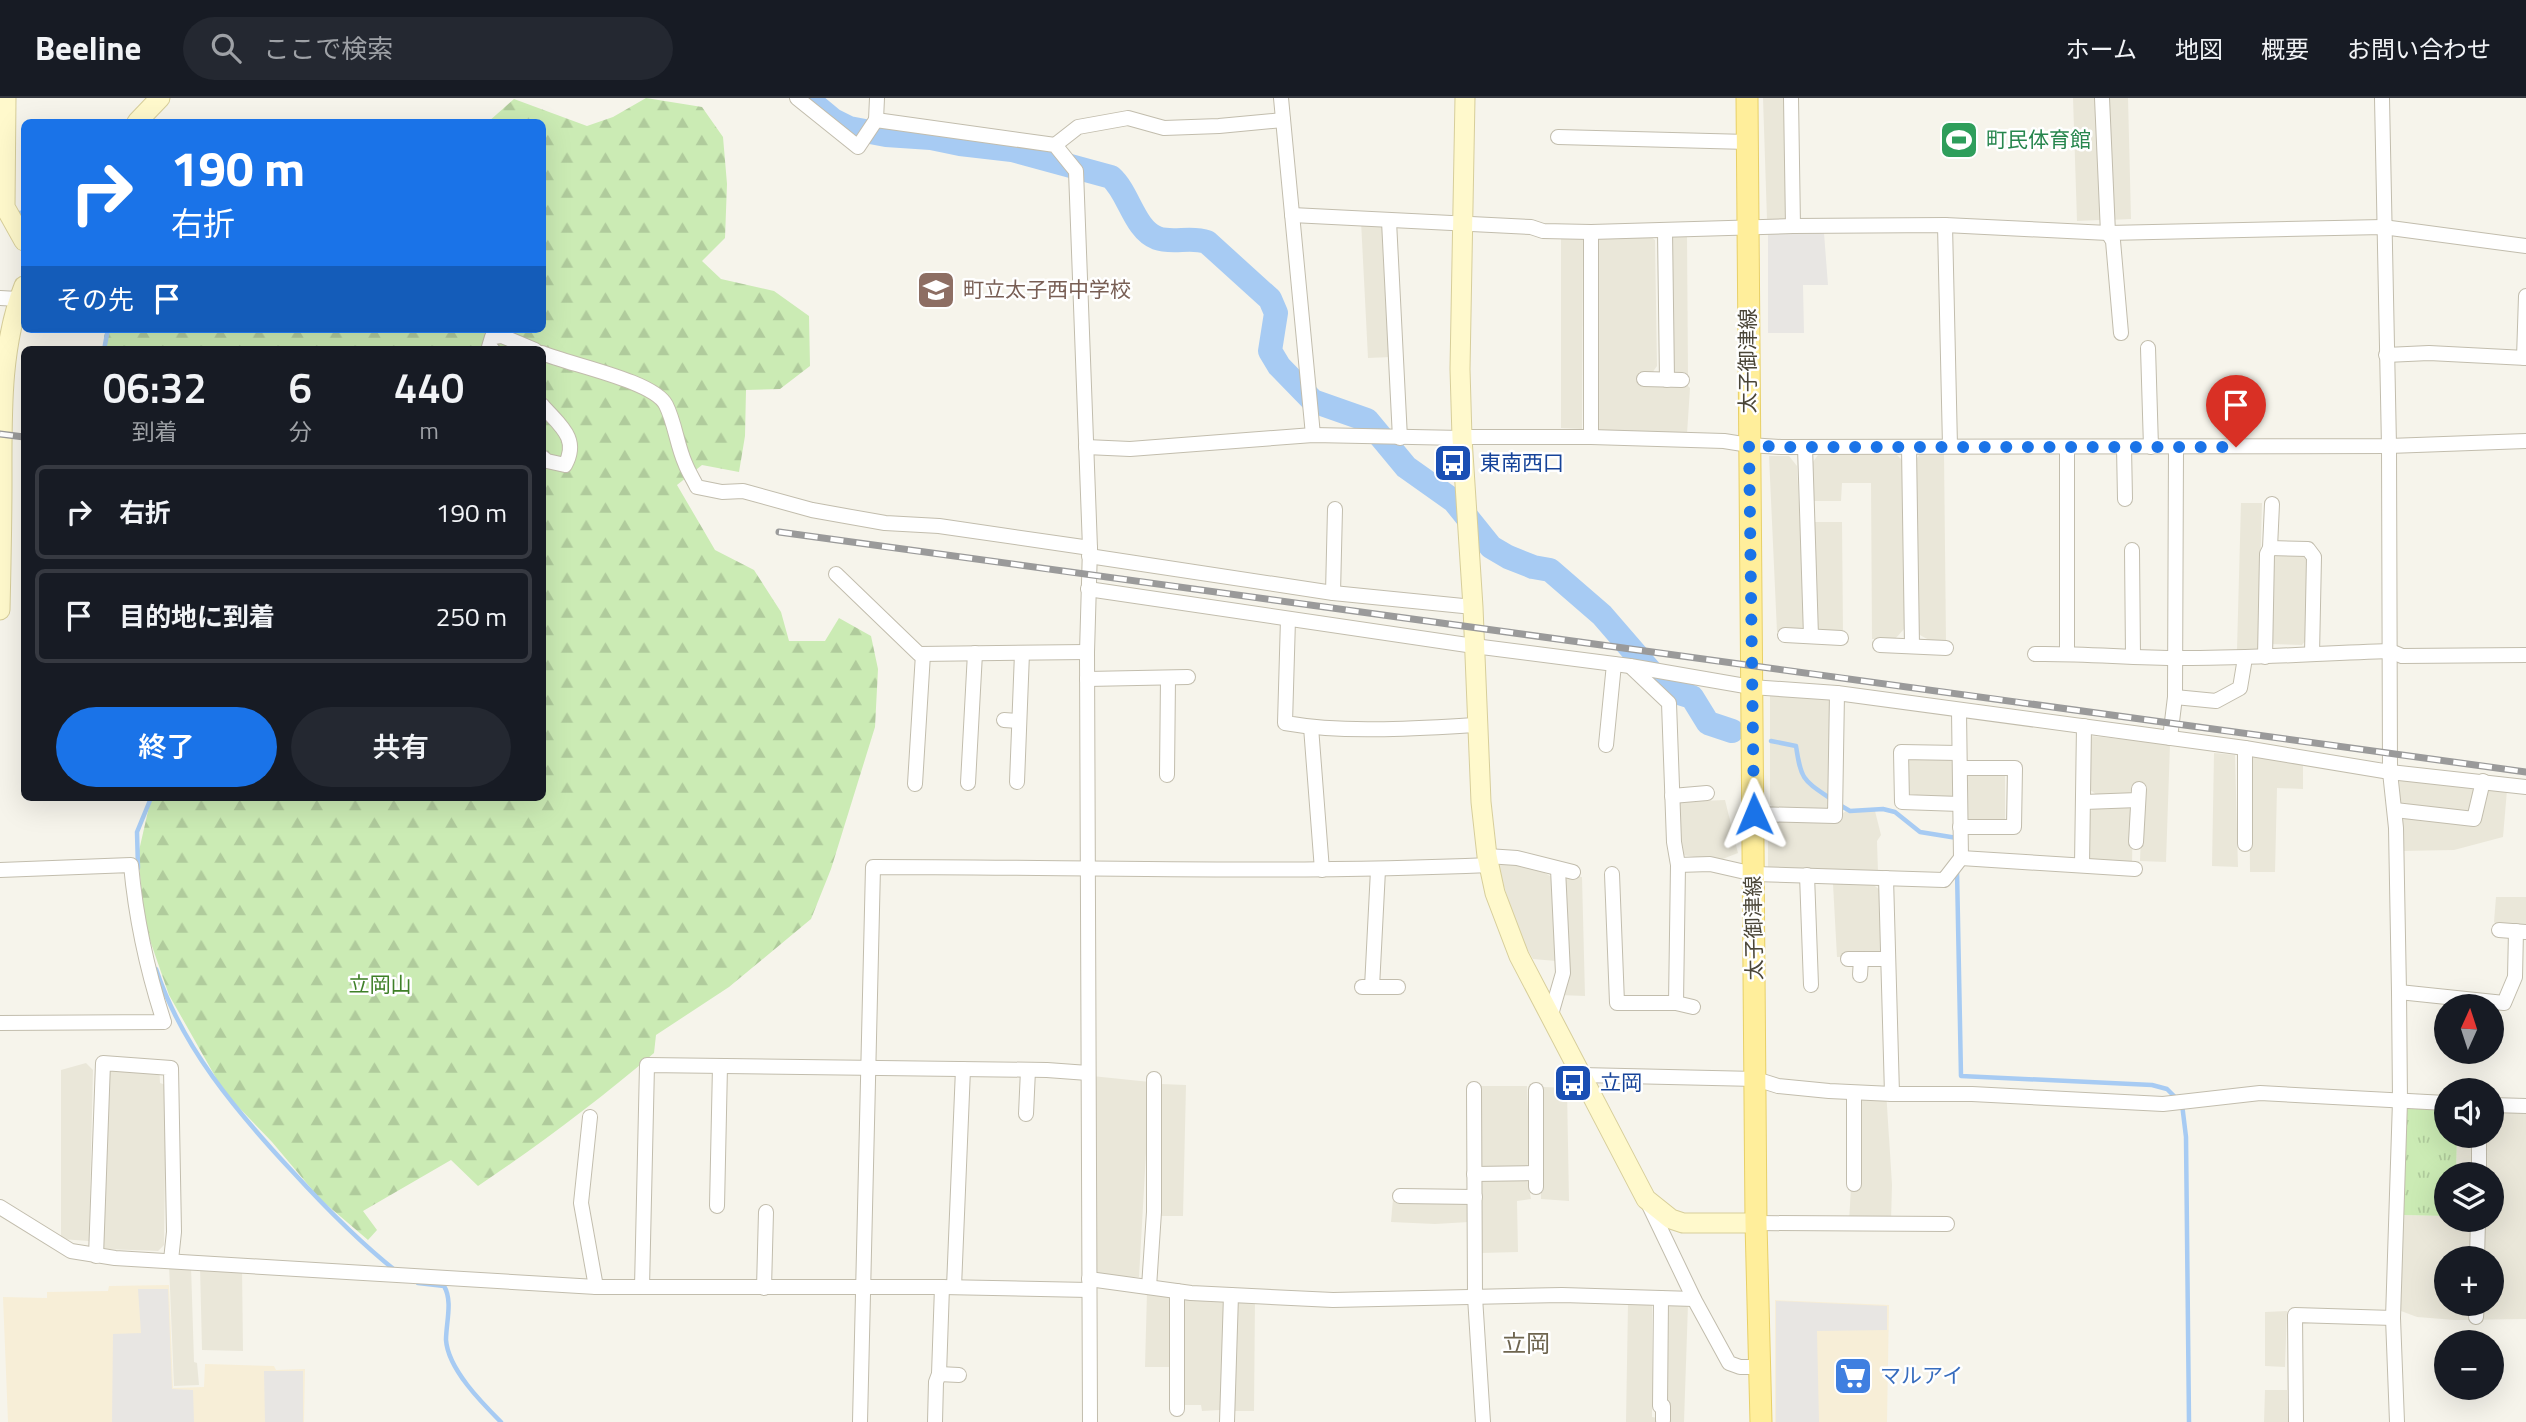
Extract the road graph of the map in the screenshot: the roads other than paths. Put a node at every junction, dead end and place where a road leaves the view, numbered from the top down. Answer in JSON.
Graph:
{"nodes":[{"id":1,"x":6,"y":98,"type":"edge"},
{"id":2,"x":160,"y":98,"type":"edge"},
{"id":3,"x":797,"y":98,"type":"edge"},
{"id":4,"x":877,"y":98,"type":"edge"},
{"id":5,"x":1281,"y":98,"type":"edge"},
{"id":6,"x":1465,"y":98,"type":"edge"},
{"id":7,"x":1747,"y":98,"type":"edge"},
{"id":8,"x":1791,"y":98,"type":"edge"},
{"id":9,"x":2102,"y":98,"type":"edge"},
{"id":10,"x":2382,"y":98,"type":"edge"},
{"id":11,"x":140,"y":119,"type":"edge"},
{"id":12,"x":876,"y":120,"type":"junction"},
{"id":13,"x":1283,"y":120,"type":"junction"},
{"id":14,"x":1558,"y":137,"type":"dead end"},
{"id":15,"x":1748,"y":142,"type":"junction"},
{"id":16,"x":1055,"y":145,"type":"junction"},
{"id":17,"x":3,"y":212,"type":"edge"},
{"id":18,"x":1292,"y":215,"type":"junction"},
{"id":19,"x":1390,"y":221,"type":"junction"},
{"id":20,"x":1463,"y":224,"type":"junction"},
{"id":21,"x":1945,"y":225,"type":"junction"},
{"id":22,"x":1793,"y":226,"type":"junction"},
{"id":23,"x":1747,"y":227,"type":"junction"},
{"id":24,"x":2383,"y":227,"type":"junction"},
{"id":25,"x":1665,"y":231,"type":"junction"},
{"id":26,"x":1591,"y":232,"type":"junction"},
{"id":27,"x":2108,"y":233,"type":"junction"},
{"id":28,"x":21,"y":237,"type":"edge"},
{"id":29,"x":2526,"y":246,"type":"edge"},
{"id":30,"x":14,"y":294,"type":"edge"},
{"id":31,"x":2526,"y":296,"type":"edge"},
{"id":32,"x":2121,"y":333,"type":"dead end"},
{"id":33,"x":489,"y":346,"type":"edge"},
{"id":34,"x":526,"y":346,"type":"edge"},
{"id":35,"x":2148,"y":348,"type":"dead end"},
{"id":36,"x":546,"y":355,"type":"edge"},
{"id":37,"x":2386,"y":355,"type":"junction"},
{"id":38,"x":2525,"y":358,"type":"edge"},
{"id":39,"x":1644,"y":379,"type":"dead end"},
{"id":40,"x":1,"y":410,"type":"edge"},
{"id":41,"x":546,"y":410,"type":"edge"},
{"id":42,"x":1313,"y":435,"type":"junction"},
{"id":43,"x":1591,"y":437,"type":"junction"},
{"id":44,"x":1400,"y":438,"type":"junction"},
{"id":45,"x":1462,"y":439,"type":"junction"},
{"id":46,"x":2526,"y":441,"type":"edge"},
{"id":47,"x":1749,"y":445,"type":"junction"},
{"id":48,"x":1950,"y":446,"type":"junction"},
{"id":49,"x":2389,"y":446,"type":"junction"},
{"id":50,"x":1086,"y":447,"type":"junction"},
{"id":51,"x":1805,"y":447,"type":"junction"},
{"id":52,"x":1909,"y":447,"type":"junction"},
{"id":53,"x":2067,"y":447,"type":"junction"},
{"id":54,"x":2124,"y":447,"type":"junction"},
{"id":55,"x":2151,"y":447,"type":"junction"},
{"id":56,"x":2175,"y":447,"type":"junction"},
{"id":57,"x":546,"y":460,"type":"edge"},
{"id":58,"x":1,"y":483,"type":"edge"},
{"id":59,"x":2125,"y":499,"type":"dead end"},
{"id":60,"x":2272,"y":504,"type":"dead end"},
{"id":61,"x":1335,"y":509,"type":"dead end"},
{"id":62,"x":2270,"y":548,"type":"junction"},
{"id":63,"x":2132,"y":550,"type":"dead end"},
{"id":64,"x":1090,"y":552,"type":"junction"},
{"id":65,"x":836,"y":574,"type":"dead end"},
{"id":66,"x":1088,"y":589,"type":"junction"},
{"id":67,"x":1333,"y":593,"type":"junction"},
{"id":68,"x":1473,"y":607,"type":"junction"},
{"id":69,"x":0,"y":610,"type":"edge"},
{"id":70,"x":1288,"y":620,"type":"junction"},
{"id":71,"x":1785,"y":635,"type":"dead end"},
{"id":72,"x":1811,"y":636,"type":"junction"},
{"id":73,"x":1841,"y":638,"type":"dead end"},
{"id":74,"x":1881,"y":645,"type":"dead end"},
{"id":75,"x":1474,"y":646,"type":"junction"},
{"id":76,"x":1912,"y":646,"type":"junction"},
{"id":77,"x":1946,"y":648,"type":"dead end"},
{"id":78,"x":2390,"y":651,"type":"junction"},
{"id":79,"x":1087,"y":652,"type":"junction"},
{"id":80,"x":975,"y":653,"type":"junction"},
{"id":81,"x":1022,"y":653,"type":"junction"},
{"id":82,"x":2067,"y":653,"type":"junction"},
{"id":83,"x":923,"y":654,"type":"junction"},
{"id":84,"x":2035,"y":654,"type":"dead end"},
{"id":85,"x":2312,"y":654,"type":"junction"},
{"id":86,"x":2526,"y":655,"type":"edge"},
{"id":87,"x":2133,"y":656,"type":"junction"},
{"id":88,"x":2265,"y":657,"type":"junction"},
{"id":89,"x":2175,"y":658,"type":"junction"},
{"id":90,"x":2245,"y":658,"type":"junction"},
{"id":91,"x":1614,"y":664,"type":"junction"},
{"id":92,"x":1630,"y":666,"type":"junction"},
{"id":93,"x":1188,"y":677,"type":"dead end"},
{"id":94,"x":1168,"y":678,"type":"junction"},
{"id":95,"x":1087,"y":679,"type":"junction"},
{"id":96,"x":1751,"y":687,"type":"junction"},
{"id":97,"x":1837,"y":693,"type":"junction"},
{"id":98,"x":2175,"y":697,"type":"junction"},
{"id":99,"x":1959,"y":711,"type":"junction"},
{"id":100,"x":1478,"y":725,"type":"junction"},
{"id":101,"x":2084,"y":726,"type":"junction"},
{"id":102,"x":1311,"y":727,"type":"junction"},
{"id":103,"x":2170,"y":738,"type":"junction"},
{"id":104,"x":1606,"y":745,"type":"dead end"},
{"id":105,"x":2245,"y":748,"type":"junction"},
{"id":106,"x":1959,"y":753,"type":"junction"},
{"id":107,"x":1959,"y":768,"type":"junction"},
{"id":108,"x":2390,"y":772,"type":"junction"},
{"id":109,"x":964,"y":775,"type":"dead end"},
{"id":110,"x":1167,"y":775,"type":"dead end"},
{"id":111,"x":2483,"y":781,"type":"junction"},
{"id":112,"x":1017,"y":782,"type":"dead end"},
{"id":113,"x":915,"y":784,"type":"dead end"},
{"id":114,"x":2526,"y":787,"type":"edge"},
{"id":115,"x":1707,"y":793,"type":"dead end"},
{"id":116,"x":1672,"y":796,"type":"junction"},
{"id":117,"x":2084,"y":802,"type":"junction"},
{"id":118,"x":1960,"y":804,"type":"junction"},
{"id":119,"x":2395,"y":810,"type":"junction"},
{"id":120,"x":1754,"y":814,"type":"junction"},
{"id":121,"x":1960,"y":827,"type":"junction"},
{"id":122,"x":2136,"y":842,"type":"dead end"},
{"id":123,"x":2245,"y":844,"type":"dead end"},
{"id":124,"x":1961,"y":858,"type":"junction"},
{"id":125,"x":1488,"y":861,"type":"junction"},
{"id":126,"x":1678,"y":865,"type":"junction"},
{"id":127,"x":2082,"y":865,"type":"junction"},
{"id":128,"x":1087,"y":867,"type":"junction"},
{"id":129,"x":2135,"y":869,"type":"dead end"},
{"id":130,"x":0,"y":870,"type":"edge"},
{"id":131,"x":1322,"y":870,"type":"junction"},
{"id":132,"x":1378,"y":870,"type":"junction"},
{"id":133,"x":1612,"y":874,"type":"dead end"},
{"id":134,"x":1754,"y":874,"type":"junction"},
{"id":135,"x":1808,"y":875,"type":"junction"},
{"id":136,"x":1886,"y":878,"type":"junction"},
{"id":137,"x":2499,"y":930,"type":"dead end"},
{"id":138,"x":2521,"y":932,"type":"edge"},
{"id":139,"x":1888,"y":959,"type":"junction"},
{"id":140,"x":1860,"y":975,"type":"dead end"},
{"id":141,"x":2520,"y":977,"type":"edge"},
{"id":142,"x":1811,"y":985,"type":"dead end"},
{"id":143,"x":1398,"y":987,"type":"dead end"},
{"id":144,"x":2399,"y":992,"type":"junction"},
{"id":145,"x":1676,"y":1003,"type":"junction"},
{"id":146,"x":1693,"y":1007,"type":"dead end"},
{"id":147,"x":1550,"y":1018,"type":"junction"},
{"id":148,"x":0,"y":1023,"type":"edge"},
{"id":149,"x":719,"y":1066,"type":"junction"},
{"id":150,"x":868,"y":1068,"type":"junction"},
{"id":151,"x":963,"y":1069,"type":"junction"},
{"id":152,"x":1028,"y":1070,"type":"junction"},
{"id":153,"x":1088,"y":1073,"type":"junction"},
{"id":154,"x":1581,"y":1075,"type":"junction"},
{"id":155,"x":1154,"y":1079,"type":"dead end"},
{"id":156,"x":1756,"y":1079,"type":"junction"},
{"id":157,"x":1474,"y":1089,"type":"dead end"},
{"id":158,"x":1536,"y":1090,"type":"dead end"},
{"id":159,"x":1854,"y":1093,"type":"junction"},
{"id":160,"x":1892,"y":1094,"type":"junction"},
{"id":161,"x":2400,"y":1101,"type":"junction"},
{"id":162,"x":2434,"y":1102,"type":"edge"},
{"id":163,"x":2504,"y":1105,"type":"edge"},
{"id":164,"x":2526,"y":1106,"type":"edge"},
{"id":165,"x":1026,"y":1114,"type":"dead end"},
{"id":166,"x":590,"y":1117,"type":"dead end"},
{"id":167,"x":1475,"y":1174,"type":"junction"},
{"id":168,"x":1854,"y":1184,"type":"dead end"},
{"id":169,"x":1400,"y":1196,"type":"dead end"},
{"id":170,"x":1475,"y":1197,"type":"junction"},
{"id":171,"x":1646,"y":1199,"type":"junction"},
{"id":172,"x":716,"y":1206,"type":"dead end"},
{"id":173,"x":0,"y":1207,"type":"edge"},
{"id":174,"x":766,"y":1212,"type":"dead end"},
{"id":175,"x":1756,"y":1223,"type":"junction"},
{"id":176,"x":1947,"y":1224,"type":"dead end"},
{"id":177,"x":96,"y":1256,"type":"junction"},
{"id":178,"x":171,"y":1260,"type":"junction"},
{"id":179,"x":1089,"y":1284,"type":"junction"},
{"id":180,"x":596,"y":1287,"type":"junction"},
{"id":181,"x":642,"y":1287,"type":"junction"},
{"id":182,"x":948,"y":1287,"type":"junction"},
{"id":183,"x":1149,"y":1287,"type":"junction"},
{"id":184,"x":764,"y":1288,"type":"junction"},
{"id":185,"x":864,"y":1288,"type":"junction"},
{"id":186,"x":1177,"y":1291,"type":"junction"},
{"id":187,"x":1231,"y":1295,"type":"junction"},
{"id":188,"x":1475,"y":1297,"type":"junction"},
{"id":189,"x":1661,"y":1298,"type":"junction"},
{"id":190,"x":1694,"y":1299,"type":"junction"},
{"id":191,"x":2393,"y":1318,"type":"junction"},
{"id":192,"x":1759,"y":1367,"type":"junction"},
{"id":193,"x":939,"y":1374,"type":"junction"},
{"id":194,"x":959,"y":1375,"type":"dead end"},
{"id":195,"x":1177,"y":1409,"type":"dead end"},
{"id":196,"x":1663,"y":1420,"type":"dead end"},
{"id":197,"x":860,"y":1422,"type":"edge"},
{"id":198,"x":935,"y":1422,"type":"edge"},
{"id":199,"x":1090,"y":1422,"type":"edge"},
{"id":200,"x":1227,"y":1422,"type":"edge"},
{"id":201,"x":1483,"y":1422,"type":"edge"},
{"id":202,"x":1760,"y":1422,"type":"edge"},
{"id":203,"x":2296,"y":1422,"type":"edge"},
{"id":204,"x":2397,"y":1422,"type":"edge"}],
"edges":[{"from":1,"to":17,"type":"street"},
{"from":2,"to":11,"type":"street"},
{"from":3,"to":12,"type":"street"},
{"from":4,"to":12,"type":"street"},
{"from":5,"to":13,"type":"street"},
{"from":6,"to":20,"type":"street"},
{"from":7,"to":15,"type":"main road","name":"太子御津線"},
{"from":8,"to":22,"type":"street"},
{"from":9,"to":27,"type":"street"},
{"from":10,"to":24,"type":"street"},
{"from":12,"to":16,"type":"street"},
{"from":13,"to":16,"type":"street"},
{"from":13,"to":18,"type":"street"},
{"from":14,"to":15,"type":"street"},
{"from":15,"to":23,"type":"main road","name":"太子御津線"},
{"from":16,"to":50,"type":"street"},
{"from":17,"to":28,"type":"street"},
{"from":18,"to":19,"type":"street"},
{"from":18,"to":42,"type":"street"},
{"from":19,"to":20,"type":"street"},
{"from":19,"to":44,"type":"street"},
{"from":20,"to":26,"type":"street"},
{"from":20,"to":45,"type":"street"},
{"from":21,"to":22,"type":"street"},
{"from":21,"to":27,"type":"street"},
{"from":21,"to":48,"type":"street"},
{"from":22,"to":23,"type":"street"},
{"from":23,"to":25,"type":"street"},
{"from":23,"to":47,"type":"main road","name":"太子御津線"},
{"from":24,"to":27,"type":"street"},
{"from":24,"to":29,"type":"street"},
{"from":24,"to":37,"type":"street"},
{"from":25,"to":26,"type":"street"},
{"from":25,"to":39,"type":"street"},
{"from":26,"to":43,"type":"street"},
{"from":27,"to":32,"type":"street"},
{"from":30,"to":40,"type":"street"},
{"from":31,"to":38,"type":"street"},
{"from":33,"to":34,"type":"street"},
{"from":35,"to":55,"type":"street"},
{"from":36,"to":64,"type":"street"},
{"from":37,"to":38,"type":"street"},
{"from":37,"to":49,"type":"street"},
{"from":40,"to":58,"type":"street"},
{"from":41,"to":57,"type":"street"},
{"from":42,"to":44,"type":"street"},
{"from":42,"to":50,"type":"street"},
{"from":43,"to":45,"type":"street"},
{"from":43,"to":47,"type":"street"},
{"from":44,"to":45,"type":"street"},
{"from":45,"to":68,"type":"street"},
{"from":46,"to":49,"type":"street"},
{"from":47,"to":51,"type":"street"},
{"from":47,"to":96,"type":"main road","name":"太子御津線"},
{"from":48,"to":52,"type":"street"},
{"from":48,"to":53,"type":"street"},
{"from":49,"to":56,"type":"street"},
{"from":49,"to":78,"type":"street"},
{"from":50,"to":64,"type":"street"},
{"from":51,"to":52,"type":"street"},
{"from":51,"to":72,"type":"street"},
{"from":52,"to":76,"type":"street"},
{"from":53,"to":54,"type":"street"},
{"from":53,"to":82,"type":"street"},
{"from":54,"to":55,"type":"street"},
{"from":54,"to":59,"type":"street"},
{"from":55,"to":56,"type":"street"},
{"from":56,"to":89,"type":"street"},
{"from":58,"to":69,"type":"street"},
{"from":60,"to":62,"type":"street"},
{"from":61,"to":67,"type":"street"},
{"from":62,"to":85,"type":"street"},
{"from":62,"to":88,"type":"street"},
{"from":63,"to":87,"type":"street"},
{"from":64,"to":66,"type":"street"},
{"from":64,"to":67,"type":"street"},
{"from":65,"to":83,"type":"street"},
{"from":66,"to":70,"type":"street"},
{"from":66,"to":79,"type":"street"},
{"from":67,"to":68,"type":"street"},
{"from":68,"to":75,"type":"street"},
{"from":70,"to":75,"type":"street"},
{"from":70,"to":102,"type":"street"},
{"from":71,"to":72,"type":"street"},
{"from":72,"to":73,"type":"street"},
{"from":74,"to":76,"type":"street"},
{"from":75,"to":91,"type":"street"},
{"from":75,"to":100,"type":"street"},
{"from":76,"to":77,"type":"street"},
{"from":78,"to":85,"type":"street"},
{"from":78,"to":86,"type":"street"},
{"from":78,"to":108,"type":"street"},
{"from":79,"to":81,"type":"street"},
{"from":79,"to":95,"type":"street"},
{"from":80,"to":81,"type":"street"},
{"from":80,"to":83,"type":"street"},
{"from":80,"to":109,"type":"street"},
{"from":81,"to":112,"type":"street"},
{"from":82,"to":84,"type":"street"},
{"from":82,"to":87,"type":"street"},
{"from":83,"to":113,"type":"street"},
{"from":85,"to":88,"type":"street"},
{"from":87,"to":89,"type":"street"},
{"from":88,"to":90,"type":"street"},
{"from":89,"to":90,"type":"street"},
{"from":89,"to":98,"type":"street"},
{"from":90,"to":98,"type":"street"},
{"from":91,"to":92,"type":"street"},
{"from":91,"to":104,"type":"street"},
{"from":92,"to":96,"type":"street"},
{"from":92,"to":116,"type":"street"},
{"from":93,"to":94,"type":"street"},
{"from":94,"to":95,"type":"street"},
{"from":94,"to":110,"type":"street"},
{"from":95,"to":128,"type":"street"},
{"from":96,"to":97,"type":"street"},
{"from":96,"to":120,"type":"main road","name":"太子御津線"},
{"from":97,"to":99,"type":"street"},
{"from":97,"to":120,"type":"street"},
{"from":98,"to":103,"type":"street"},
{"from":99,"to":101,"type":"street"},
{"from":99,"to":106,"type":"street"},
{"from":100,"to":102,"type":"street"},
{"from":100,"to":125,"type":"street"},
{"from":101,"to":103,"type":"street"},
{"from":101,"to":117,"type":"street"},
{"from":102,"to":131,"type":"street"},
{"from":103,"to":105,"type":"street"},
{"from":105,"to":108,"type":"street"},
{"from":105,"to":123,"type":"street"},
{"from":106,"to":107,"type":"street"},
{"from":106,"to":118,"type":"street"},
{"from":107,"to":118,"type":"street"},
{"from":107,"to":121,"type":"street"},
{"from":108,"to":111,"type":"street"},
{"from":108,"to":119,"type":"street"},
{"from":111,"to":114,"type":"street"},
{"from":111,"to":119,"type":"street"},
{"from":115,"to":116,"type":"street"},
{"from":116,"to":126,"type":"street"},
{"from":117,"to":122,"type":"street"},
{"from":117,"to":127,"type":"street"},
{"from":118,"to":121,"type":"street"},
{"from":119,"to":144,"type":"street"},
{"from":120,"to":134,"type":"main road","name":"太子御津線"},
{"from":121,"to":124,"type":"street"},
{"from":124,"to":127,"type":"street"},
{"from":124,"to":136,"type":"street"},
{"from":125,"to":132,"type":"street"},
{"from":125,"to":147,"type":"street"},
{"from":125,"to":147,"type":"street"},
{"from":126,"to":134,"type":"street"},
{"from":126,"to":145,"type":"street"},
{"from":127,"to":129,"type":"street"},
{"from":128,"to":131,"type":"street"},
{"from":128,"to":150,"type":"street"},
{"from":128,"to":153,"type":"street"},
{"from":130,"to":148,"type":"street"},
{"from":131,"to":132,"type":"street"},
{"from":132,"to":143,"type":"street"},
{"from":133,"to":145,"type":"street"},
{"from":134,"to":135,"type":"street"},
{"from":134,"to":156,"type":"main road","name":"太子御津線"},
{"from":135,"to":136,"type":"street"},
{"from":135,"to":142,"type":"street"},
{"from":136,"to":139,"type":"street"},
{"from":137,"to":138,"type":"street"},
{"from":138,"to":141,"type":"street"},
{"from":139,"to":140,"type":"street"},
{"from":139,"to":160,"type":"street"},
{"from":141,"to":144,"type":"street"},
{"from":144,"to":161,"type":"street"},
{"from":145,"to":146,"type":"street"},
{"from":147,"to":154,"type":"street"},
{"from":149,"to":150,"type":"street"},
{"from":149,"to":172,"type":"street"},
{"from":149,"to":181,"type":"street"},
{"from":150,"to":151,"type":"street"},
{"from":150,"to":185,"type":"street"},
{"from":151,"to":152,"type":"street"},
{"from":151,"to":182,"type":"street"},
{"from":152,"to":153,"type":"street"},
{"from":152,"to":165,"type":"street"},
{"from":153,"to":179,"type":"street"},
{"from":154,"to":156,"type":"street"},
{"from":154,"to":171,"type":"street"},
{"from":155,"to":183,"type":"street"},
{"from":156,"to":159,"type":"street"},
{"from":156,"to":175,"type":"main road","name":"太子御津線"},
{"from":157,"to":167,"type":"street"},
{"from":158,"to":167,"type":"street"},
{"from":159,"to":160,"type":"street"},
{"from":159,"to":168,"type":"street"},
{"from":160,"to":161,"type":"street"},
{"from":161,"to":162,"type":"street"},
{"from":161,"to":191,"type":"street"},
{"from":163,"to":164,"type":"street"},
{"from":166,"to":180,"type":"street"},
{"from":167,"to":170,"type":"street"},
{"from":169,"to":170,"type":"street"},
{"from":170,"to":188,"type":"street"},
{"from":171,"to":175,"type":"street"},
{"from":171,"to":190,"type":"street"},
{"from":173,"to":177,"type":"street"},
{"from":174,"to":184,"type":"street"},
{"from":175,"to":176,"type":"street"},
{"from":175,"to":192,"type":"main road","name":"太子御津線"},
{"from":177,"to":178,"type":"street"},
{"from":177,"to":178,"type":"street"},
{"from":178,"to":180,"type":"street"},
{"from":179,"to":182,"type":"street"},
{"from":179,"to":183,"type":"street"},
{"from":179,"to":199,"type":"street"},
{"from":180,"to":181,"type":"street"},
{"from":181,"to":184,"type":"street"},
{"from":182,"to":185,"type":"street"},
{"from":182,"to":193,"type":"street"},
{"from":183,"to":186,"type":"street"},
{"from":184,"to":185,"type":"street"},
{"from":185,"to":197,"type":"street"},
{"from":186,"to":187,"type":"street"},
{"from":186,"to":195,"type":"street"},
{"from":187,"to":188,"type":"street"},
{"from":187,"to":200,"type":"street"},
{"from":188,"to":189,"type":"street"},
{"from":188,"to":201,"type":"street"},
{"from":189,"to":190,"type":"street"},
{"from":189,"to":196,"type":"street"},
{"from":190,"to":192,"type":"street"},
{"from":191,"to":203,"type":"street"},
{"from":191,"to":204,"type":"street"},
{"from":192,"to":202,"type":"main road","name":"太子御津線"},
{"from":193,"to":194,"type":"street"},
{"from":193,"to":198,"type":"street"}]}
